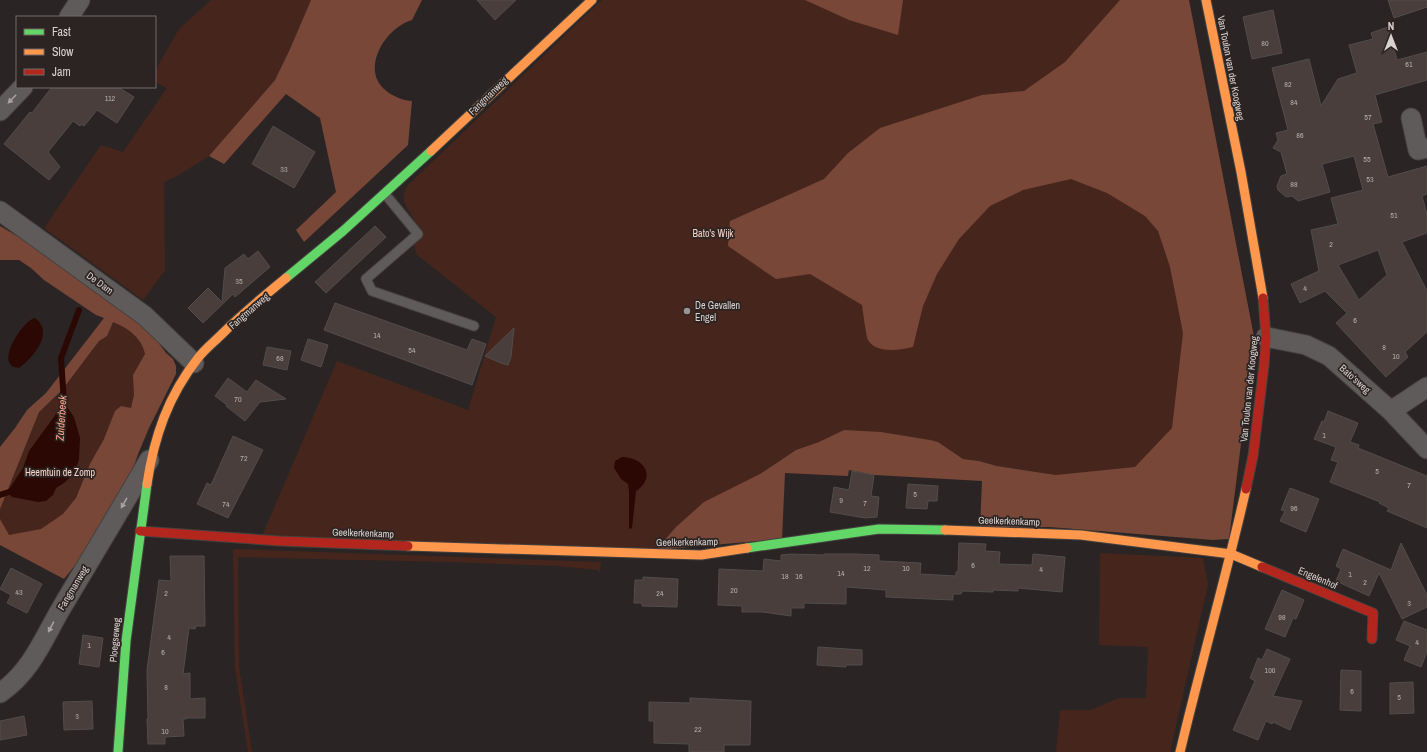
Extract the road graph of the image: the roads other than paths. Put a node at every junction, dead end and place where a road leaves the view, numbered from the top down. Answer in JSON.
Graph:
{"nodes":[{"id":1,"x":80,"y":0,"type":"edge"},
{"id":2,"x":592,"y":0,"type":"edge"},
{"id":3,"x":1206,"y":0,"type":"edge"},
{"id":4,"x":71,"y":16,"type":"edge"},
{"id":5,"x":22,"y":88,"type":"edge"},
{"id":6,"x":0,"y":111,"type":"edge"},
{"id":7,"x":1410,"y":118,"type":"dead end"},
{"id":8,"x":1427,"y":148,"type":"edge"},
{"id":9,"x":385,"y":194,"type":"junction"},
{"id":10,"x":0,"y":212,"type":"edge"},
{"id":11,"x":474,"y":326,"type":"dead end"},
{"id":12,"x":1266,"y":337,"type":"junction"},
{"id":13,"x":194,"y":363,"type":"junction"},
{"id":14,"x":1427,"y":387,"type":"edge"},
{"id":15,"x":1390,"y":411,"type":"junction"},
{"id":16,"x":1427,"y":449,"type":"edge"},
{"id":17,"x":151,"y":457,"type":"junction"},
{"id":18,"x":140,"y":531,"type":"junction"},
{"id":19,"x":1231,"y":554,"type":"junction"},
{"id":20,"x":1372,"y":639,"type":"dead end"},
{"id":21,"x":0,"y":693,"type":"edge"},
{"id":22,"x":118,"y":752,"type":"edge"},
{"id":23,"x":1180,"y":752,"type":"edge"}],
"edges":[{"from":1,"to":4,"type":"street"},
{"from":2,"to":9,"type":"street","name":"Fangmanweg"},
{"from":3,"to":12,"type":"street","name":"Van Toulon van der Koogweg"},
{"from":5,"to":6,"type":"street","one_way":true},
{"from":7,"to":8,"type":"street"},
{"from":9,"to":11,"type":"lane"},
{"from":9,"to":13,"type":"street","name":"Fangmanweg"},
{"from":10,"to":13,"type":"street","name":"De Dam"},
{"from":12,"to":15,"type":"street","name":"Bato'sweg"},
{"from":12,"to":19,"type":"street","name":"Van Toulon van der Koogweg"},
{"from":13,"to":17,"type":"street","name":"Fangmanweg"},
{"from":14,"to":15,"type":"street"},
{"from":15,"to":16,"type":"street","name":"Bato'sweg"},
{"from":17,"to":18,"type":"street","name":"Fangmanweg"},
{"from":17,"to":21,"type":"street","name":"Fangmanweg","one_way":true},
{"from":18,"to":19,"type":"street","name":"Geelkerkenkamp"},
{"from":18,"to":22,"type":"street","name":"Ploegseweg"},
{"from":19,"to":20,"type":"street","name":"Engelenhof"},
{"from":19,"to":23,"type":"street","name":"Van Toulon van der Koogweg"}]}
